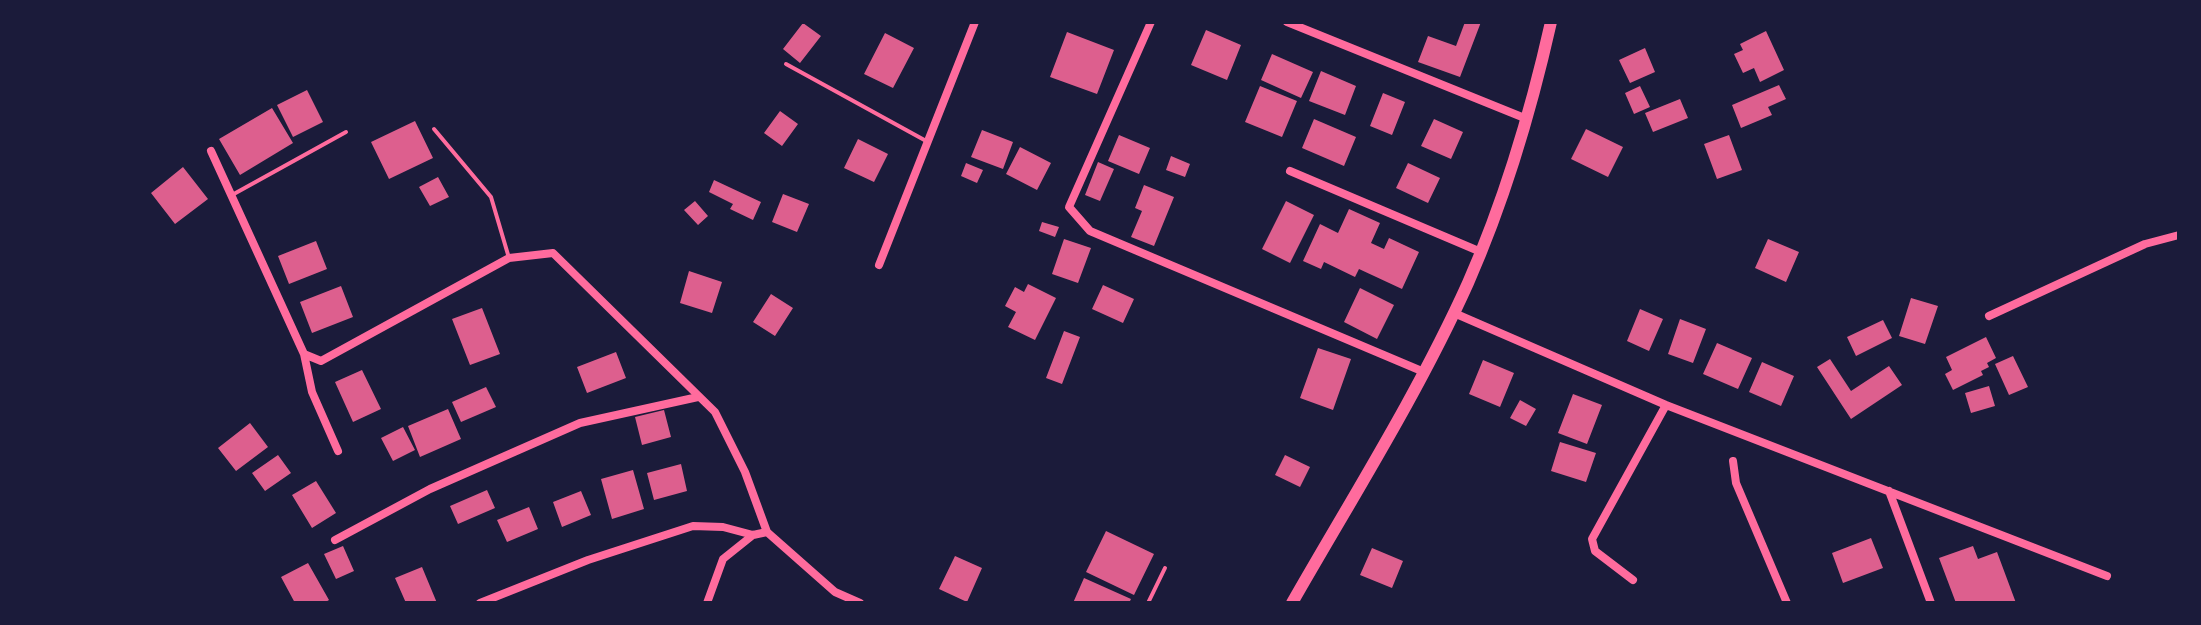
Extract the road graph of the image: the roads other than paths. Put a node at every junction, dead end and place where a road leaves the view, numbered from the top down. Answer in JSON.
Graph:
{"nodes":[{"id":1,"x":975,"y":22,"type":"edge"},
{"id":2,"x":1151,"y":22,"type":"edge"},
{"id":3,"x":1287,"y":22,"type":"edge"},
{"id":4,"x":1551,"y":22,"type":"edge"},
{"id":5,"x":786,"y":64,"type":"dead end"},
{"id":6,"x":1527,"y":119,"type":"junction"},
{"id":7,"x":434,"y":129,"type":"dead end"},
{"id":8,"x":346,"y":132,"type":"dead end"},
{"id":9,"x":930,"y":143,"type":"junction"},
{"id":10,"x":211,"y":151,"type":"dead end"},
{"id":11,"x":1290,"y":171,"type":"dead end"},
{"id":12,"x":232,"y":195,"type":"junction"},
{"id":13,"x":2179,"y":235,"type":"edge"},
{"id":14,"x":1481,"y":252,"type":"junction"},
{"id":15,"x":509,"y":258,"type":"junction"},
{"id":16,"x":879,"y":265,"type":"dead end"},
{"id":17,"x":1454,"y":313,"type":"junction"},
{"id":18,"x":1989,"y":316,"type":"dead end"},
{"id":19,"x":304,"y":354,"type":"junction"},
{"id":20,"x":1424,"y":372,"type":"junction"},
{"id":21,"x":698,"y":397,"type":"junction"},
{"id":22,"x":1666,"y":405,"type":"junction"},
{"id":23,"x":338,"y":451,"type":"dead end"},
{"id":24,"x":1733,"y":461,"type":"dead end"},
{"id":25,"x":1889,"y":491,"type":"junction"},
{"id":26,"x":767,"y":532,"type":"junction"},
{"id":27,"x":753,"y":535,"type":"junction"},
{"id":28,"x":335,"y":540,"type":"dead end"},
{"id":29,"x":1165,"y":568,"type":"dead end"},
{"id":30,"x":2107,"y":576,"type":"dead end"},
{"id":31,"x":1633,"y":580,"type":"dead end"},
{"id":32,"x":480,"y":603,"type":"edge"},
{"id":33,"x":707,"y":603,"type":"edge"},
{"id":34,"x":860,"y":603,"type":"edge"},
{"id":35,"x":1148,"y":603,"type":"edge"},
{"id":36,"x":1292,"y":603,"type":"edge"},
{"id":37,"x":1787,"y":603,"type":"edge"},
{"id":38,"x":1931,"y":603,"type":"edge"}],
"edges":[{"from":1,"to":9,"type":"street"},
{"from":2,"to":20,"type":"street"},
{"from":3,"to":6,"type":"street"},
{"from":4,"to":6,"type":"main road"},
{"from":5,"to":9,"type":"lane"},
{"from":6,"to":14,"type":"main road"},
{"from":7,"to":15,"type":"lane"},
{"from":8,"to":12,"type":"lane"},
{"from":9,"to":16,"type":"street"},
{"from":10,"to":12,"type":"street"},
{"from":11,"to":14,"type":"street"},
{"from":12,"to":19,"type":"street"},
{"from":13,"to":18,"type":"street"},
{"from":14,"to":17,"type":"main road"},
{"from":15,"to":19,"type":"street"},
{"from":15,"to":21,"type":"street"},
{"from":17,"to":20,"type":"main road"},
{"from":17,"to":22,"type":"street"},
{"from":19,"to":23,"type":"street"},
{"from":20,"to":36,"type":"main road"},
{"from":21,"to":26,"type":"street"},
{"from":21,"to":28,"type":"street"},
{"from":22,"to":25,"type":"street"},
{"from":22,"to":31,"type":"street"},
{"from":24,"to":37,"type":"street"},
{"from":25,"to":30,"type":"street"},
{"from":25,"to":38,"type":"street"},
{"from":26,"to":27,"type":"street"},
{"from":26,"to":34,"type":"street"},
{"from":27,"to":32,"type":"street"},
{"from":27,"to":33,"type":"street"},
{"from":29,"to":35,"type":"lane"}]}
